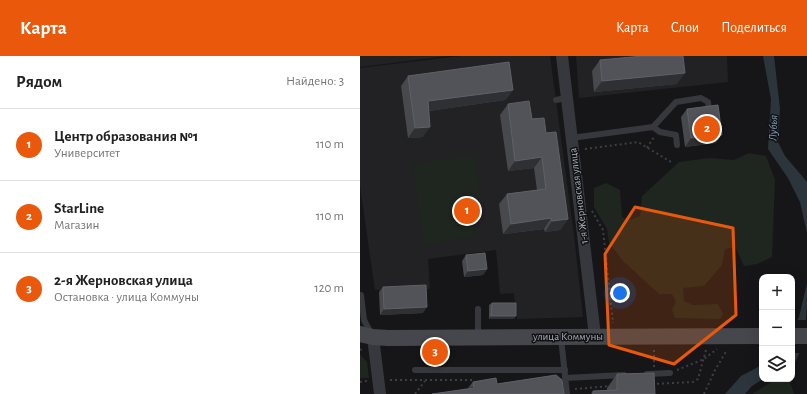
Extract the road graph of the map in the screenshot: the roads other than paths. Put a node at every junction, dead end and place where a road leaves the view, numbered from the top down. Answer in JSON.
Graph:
{"nodes":[{"id":1,"x":562,"y":56,"type":"edge"},
{"id":2,"x":709,"y":110,"type":"edge"},
{"id":3,"x":655,"y":128,"type":"junction"},
{"id":4,"x":571,"y":138,"type":"junction"},
{"id":5,"x":677,"y":146,"type":"dead end"},
{"id":6,"x":360,"y":295,"type":"edge"},
{"id":7,"x":478,"y":309,"type":"dead end"},
{"id":8,"x":561,"y":336,"type":"junction"},
{"id":9,"x":595,"y":336,"type":"junction"},
{"id":10,"x":759,"y":336,"type":"edge"},
{"id":11,"x":795,"y":336,"type":"edge"},
{"id":12,"x":807,"y":336,"type":"edge"},
{"id":13,"x":364,"y":337,"type":"edge"},
{"id":14,"x":478,"y":337,"type":"junction"},
{"id":15,"x":415,"y":370,"type":"dead end"},
{"id":16,"x":564,"y":370,"type":"junction"},
{"id":17,"x":670,"y":373,"type":"road end"},
{"id":18,"x":632,"y":375,"type":"edge"},
{"id":19,"x":639,"y":375,"type":"edge"},
{"id":20,"x":565,"y":378,"type":"junction"},
{"id":21,"x":380,"y":394,"type":"edge"},
{"id":22,"x":567,"y":394,"type":"edge"}],
"edges":[{"from":1,"to":4,"type":"street","name":"1-я Жерновская улица"},
{"from":2,"to":3,"type":"lane"},
{"from":3,"to":4,"type":"lane"},
{"from":3,"to":5,"type":"lane"},
{"from":4,"to":9,"type":"street","name":"1-я Жерновская улица"},
{"from":6,"to":13,"type":"lane"},
{"from":7,"to":14,"type":"lane"},
{"from":8,"to":9,"type":"main road","name":"улица Коммуны"},
{"from":8,"to":14,"type":"main road","name":"улица Коммуны"},
{"from":8,"to":16,"type":"lane"},
{"from":9,"to":10,"type":"main road","name":"улица Коммуны"},
{"from":11,"to":12,"type":"main road"},
{"from":13,"to":14,"type":"main road","name":"улица Коммуны"},
{"from":13,"to":21,"type":"street"},
{"from":15,"to":16,"type":"lane"},
{"from":16,"to":20,"type":"lane"},
{"from":17,"to":19,"type":"lane"},
{"from":18,"to":20,"type":"lane"},
{"from":20,"to":22,"type":"lane"}]}
